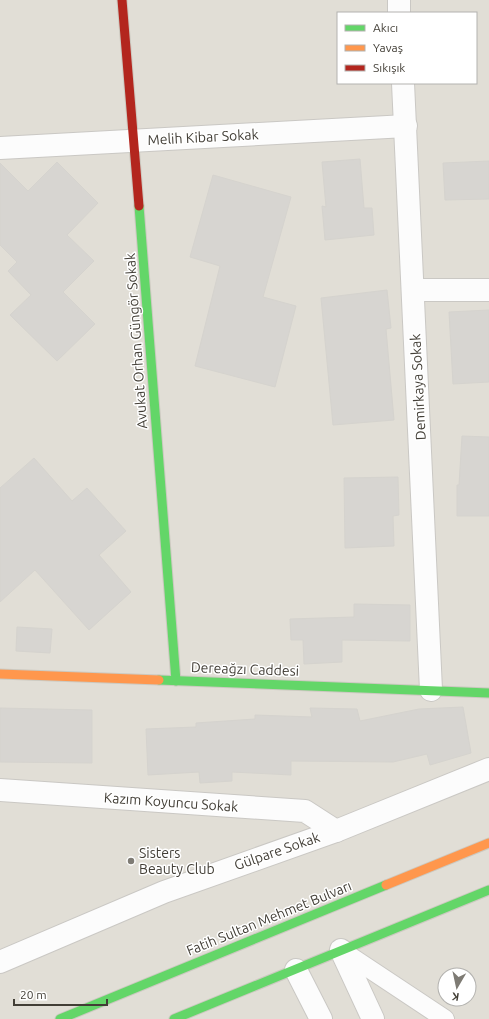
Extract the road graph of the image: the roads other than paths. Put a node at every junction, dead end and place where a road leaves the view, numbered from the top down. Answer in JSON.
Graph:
{"nodes":[{"id":1,"x":122,"y":0,"type":"edge"},
{"id":2,"x":399,"y":0,"type":"edge"},
{"id":3,"x":400,"y":12,"type":"edge"},
{"id":4,"x":403,"y":84,"type":"edge"},
{"id":5,"x":406,"y":126,"type":"junction"},
{"id":6,"x":134,"y":141,"type":"junction"},
{"id":7,"x":0,"y":148,"type":"edge"},
{"id":8,"x":413,"y":290,"type":"junction"},
{"id":9,"x":489,"y":290,"type":"edge"},
{"id":10,"x":0,"y":674,"type":"edge"},
{"id":11,"x":176,"y":681,"type":"junction"},
{"id":12,"x":432,"y":690,"type":"junction"},
{"id":13,"x":489,"y":693,"type":"edge"},
{"id":14,"x":489,"y":769,"type":"edge"},
{"id":15,"x":0,"y":790,"type":"edge"},
{"id":16,"x":336,"y":831,"type":"junction"},
{"id":17,"x":489,"y":843,"type":"edge"},
{"id":18,"x":489,"y":890,"type":"edge"},
{"id":19,"x":341,"y":950,"type":"junction"},
{"id":20,"x":0,"y":962,"type":"edge"},
{"id":21,"x":296,"y":970,"type":"junction"},
{"id":22,"x":60,"y":1019,"type":"edge"},
{"id":23,"x":174,"y":1019,"type":"edge"},
{"id":24,"x":321,"y":1019,"type":"edge"},
{"id":25,"x":373,"y":1019,"type":"edge"},
{"id":26,"x":445,"y":1019,"type":"edge"}],
"edges":[{"from":1,"to":6,"type":"street","name":"Avukat Orhan Güngör Sokak"},
{"from":2,"to":3,"type":"street"},
{"from":4,"to":5,"type":"street","name":"Demirkaya Sokak"},
{"from":5,"to":6,"type":"street","name":"Melih Kibar Sokak"},
{"from":5,"to":8,"type":"street","name":"Demirkaya Sokak"},
{"from":6,"to":7,"type":"street","name":"Melih Kibar Sokak"},
{"from":6,"to":11,"type":"street","name":"Avukat Orhan Güngör Sokak"},
{"from":8,"to":9,"type":"street"},
{"from":8,"to":12,"type":"street","name":"Demirkaya Sokak"},
{"from":10,"to":11,"type":"street","name":"Dereağzı Caddesi"},
{"from":11,"to":12,"type":"street","name":"Dereağzı Caddesi"},
{"from":12,"to":13,"type":"street","name":"Dereağzı Caddesi"},
{"from":14,"to":16,"type":"street","name":"Gülpare Sokak"},
{"from":15,"to":16,"type":"street","name":"Kazım Koyuncu Sokak"},
{"from":16,"to":20,"type":"street","name":"Gülpare Sokak"},
{"from":17,"to":22,"type":"street","name":"Fatih Sultan Mehmet Bulvarı"},
{"from":18,"to":19,"type":"street"},
{"from":19,"to":21,"type":"street"},
{"from":19,"to":25,"type":"street"},
{"from":19,"to":26,"type":"lane"},
{"from":21,"to":23,"type":"street"},
{"from":21,"to":24,"type":"street"}]}
